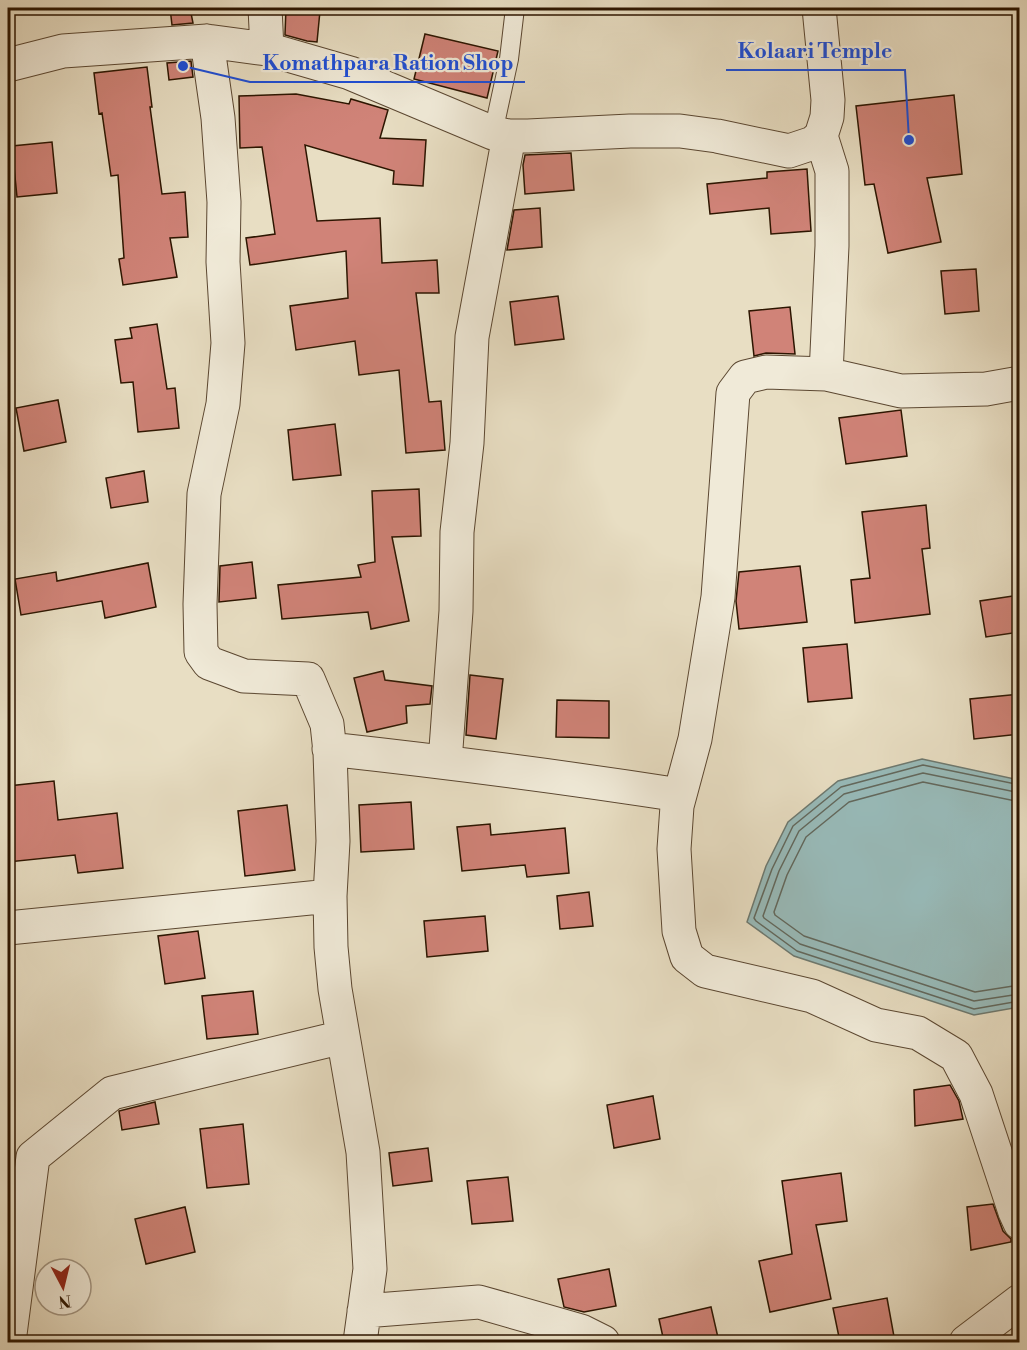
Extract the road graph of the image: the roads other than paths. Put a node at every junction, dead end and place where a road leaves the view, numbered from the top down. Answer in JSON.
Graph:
{"nodes":[{"id":1,"x":265,"y":8,"type":"edge"},
{"id":2,"x":515,"y":8,"type":"edge"},
{"id":3,"x":819,"y":8,"type":"edge"},
{"id":4,"x":207,"y":41,"type":"junction"},
{"id":5,"x":267,"y":49,"type":"junction"},
{"id":6,"x":8,"y":65,"type":"edge"},
{"id":7,"x":501,"y":135,"type":"junction"},
{"id":8,"x":821,"y":136,"type":"junction"},
{"id":9,"x":826,"y":374,"type":"junction"},
{"id":10,"x":1020,"y":383,"type":"edge"},
{"id":11,"x":329,"y":749,"type":"junction"},
{"id":12,"x":445,"y":762,"type":"junction"},
{"id":13,"x":680,"y":795,"type":"junction"},
{"id":14,"x":330,"y":896,"type":"junction"},
{"id":15,"x":8,"y":928,"type":"edge"},
{"id":16,"x":343,"y":1037,"type":"junction"},
{"id":17,"x":1020,"y":1222,"type":"edge"},
{"id":18,"x":1020,"y":1301,"type":"edge"},
{"id":19,"x":362,"y":1327,"type":"edge"},
{"id":20,"x":9,"y":1342,"type":"edge"},
{"id":21,"x":603,"y":1342,"type":"edge"},
{"id":22,"x":966,"y":1342,"type":"edge"}],
"edges":[{"from":1,"to":5,"type":"street"},
{"from":2,"to":7,"type":"lane"},
{"from":3,"to":8,"type":"street"},
{"from":4,"to":5,"type":"street"},
{"from":4,"to":6,"type":"street"},
{"from":4,"to":11,"type":"street"},
{"from":5,"to":7,"type":"street"},
{"from":7,"to":8,"type":"street"},
{"from":7,"to":12,"type":"street"},
{"from":8,"to":9,"type":"street"},
{"from":9,"to":10,"type":"street"},
{"from":9,"to":13,"type":"street"},
{"from":11,"to":12,"type":"street"},
{"from":11,"to":14,"type":"street"},
{"from":12,"to":13,"type":"street"},
{"from":13,"to":17,"type":"street"},
{"from":14,"to":15,"type":"street"},
{"from":14,"to":16,"type":"street"},
{"from":16,"to":19,"type":"street"},
{"from":16,"to":20,"type":"street"},
{"from":18,"to":22,"type":"street"},
{"from":19,"to":21,"type":"street"}]}
